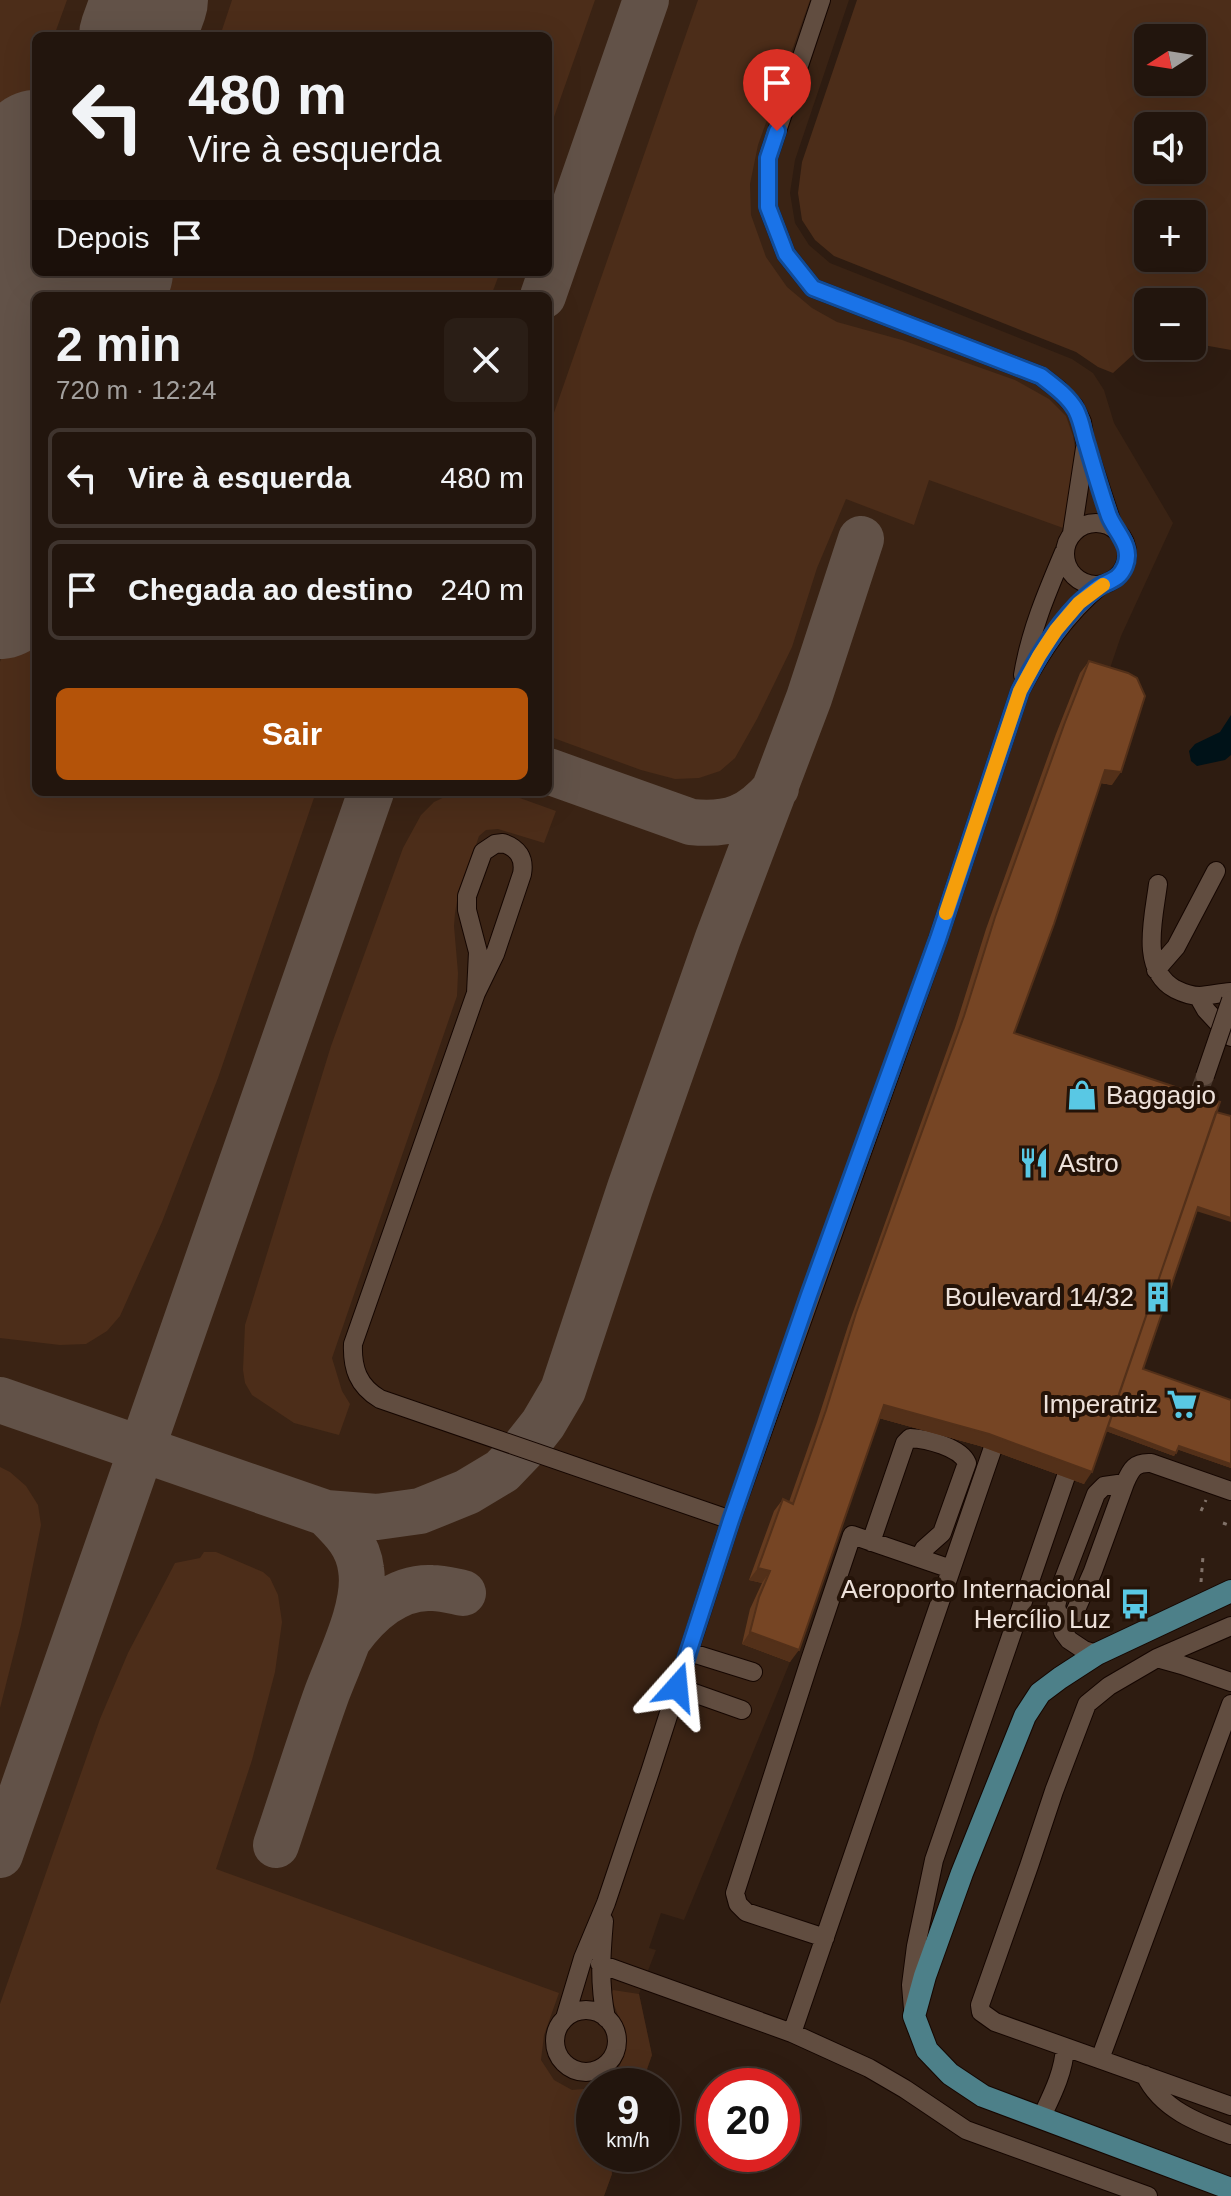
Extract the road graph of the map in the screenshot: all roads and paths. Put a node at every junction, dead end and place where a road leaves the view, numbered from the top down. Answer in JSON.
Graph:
{"nodes":[{"id":1,"x":821,"y":0,"type":"edge"},
{"id":2,"x":1085,"y":441,"type":"junction"},
{"id":3,"x":1114,"y":529,"type":"junction"},
{"id":4,"x":1068,"y":541,"type":"junction"},
{"id":5,"x":1101,"y":585,"type":"junction"},
{"id":6,"x":1020,"y":691,"type":"junction"},
{"id":7,"x":1216,"y":871,"type":"dead end"},
{"id":8,"x":1158,"y":884,"type":"dead end"},
{"id":9,"x":1156,"y":970,"type":"junction"},
{"id":10,"x":1231,"y":992,"type":"edge"},
{"id":11,"x":476,"y":993,"type":"junction"},
{"id":12,"x":1198,"y":996,"type":"junction"},
{"id":13,"x":1231,"y":1000,"type":"edge"},
{"id":14,"x":1231,"y":1037,"type":"edge"},
{"id":15,"x":1205,"y":1076,"type":"tunnel mouth"},
{"id":16,"x":998,"y":1433,"type":"edge"},
{"id":17,"x":1076,"y":1448,"type":"edge"},
{"id":18,"x":1231,"y":1491,"type":"edge"},
{"id":19,"x":731,"y":1520,"type":"junction"},
{"id":20,"x":1223,"y":1523,"type":"dead end"},
{"id":21,"x":1231,"y":1526,"type":"edge"},
{"id":22,"x":871,"y":1542,"type":"junction"},
{"id":23,"x":919,"y":1558,"type":"junction"},
{"id":24,"x":951,"y":1569,"type":"junction"},
{"id":25,"x":1231,"y":1591,"type":"edge"},
{"id":26,"x":1231,"y":1626,"type":"edge"},
{"id":27,"x":689,"y":1652,"type":"junction"},
{"id":28,"x":1097,"y":1654,"type":"junction"},
{"id":29,"x":1157,"y":1658,"type":"junction"},
{"id":30,"x":753,"y":1672,"type":"dead end"},
{"id":31,"x":1231,"y":1682,"type":"edge"},
{"id":32,"x":677,"y":1687,"type":"junction"},
{"id":33,"x":1231,"y":1704,"type":"edge"},
{"id":34,"x":742,"y":1710,"type":"dead end"},
{"id":35,"x":606,"y":1903,"type":"junction"},
{"id":36,"x":825,"y":1938,"type":"junction"},
{"id":37,"x":600,"y":1964,"type":"junction"},
{"id":38,"x":914,"y":2016,"type":"junction"},
{"id":39,"x":565,"y":2018,"type":"junction"},
{"id":40,"x":606,"y":2018,"type":"junction"},
{"id":41,"x":792,"y":2033,"type":"junction"},
{"id":42,"x":1065,"y":2047,"type":"junction"},
{"id":43,"x":1100,"y":2059,"type":"junction"},
{"id":44,"x":1145,"y":2075,"type":"junction"},
{"id":45,"x":1231,"y":2106,"type":"edge"},
{"id":46,"x":1035,"y":2115,"type":"junction"},
{"id":47,"x":1231,"y":2135,"type":"edge"},
{"id":48,"x":1231,"y":2188,"type":"edge"},
{"id":49,"x":1148,"y":2196,"type":"edge"}],
"edges":[{"from":1,"to":2,"type":"lane"},
{"from":2,"to":3,"type":"lane"},
{"from":2,"to":4,"type":"lane"},
{"from":3,"to":4,"type":"lane"},
{"from":3,"to":5,"type":"lane"},
{"from":4,"to":5,"type":"lane"},
{"from":4,"to":6,"type":"lane"},
{"from":5,"to":6,"type":"lane"},
{"from":6,"to":19,"type":"lane"},
{"from":7,"to":9,"type":"lane"},
{"from":8,"to":9,"type":"lane"},
{"from":9,"to":12,"type":"lane"},
{"from":10,"to":12,"type":"lane"},
{"from":11,"to":11,"type":"lane"},
{"from":11,"to":19,"type":"lane"},
{"from":12,"to":14,"type":"lane"},
{"from":13,"to":15,"type":"lane","bridge":true},
{"from":16,"to":24,"type":"lane"},
{"from":17,"to":38,"type":"lane"},
{"from":18,"to":28,"type":"lane"},
{"from":19,"to":27,"type":"lane"},
{"from":20,"to":21,"type":"path"},
{"from":22,"to":23,"type":"lane"},
{"from":22,"to":23,"type":"lane"},
{"from":22,"to":36,"type":"lane"},
{"from":23,"to":24,"type":"lane"},
{"from":24,"to":36,"type":"lane"},
{"from":25,"to":28,"type":"main road"},
{"from":26,"to":29,"type":"lane"},
{"from":27,"to":30,"type":"lane"},
{"from":27,"to":32,"type":"lane"},
{"from":28,"to":38,"type":"main road"},
{"from":29,"to":31,"type":"lane"},
{"from":29,"to":42,"type":"lane"},
{"from":32,"to":34,"type":"lane"},
{"from":32,"to":35,"type":"lane"},
{"from":33,"to":43,"type":"lane"},
{"from":35,"to":37,"type":"lane"},
{"from":35,"to":39,"type":"lane"},
{"from":36,"to":41,"type":"lane"},
{"from":37,"to":40,"type":"lane"},
{"from":37,"to":41,"type":"lane"},
{"from":38,"to":46,"type":"main road"},
{"from":39,"to":40,"type":"lane"},
{"from":39,"to":40,"type":"lane"},
{"from":41,"to":49,"type":"lane"},
{"from":42,"to":43,"type":"lane"},
{"from":42,"to":46,"type":"lane"},
{"from":43,"to":44,"type":"lane"},
{"from":44,"to":45,"type":"lane"},
{"from":44,"to":47,"type":"lane"},
{"from":46,"to":48,"type":"main road"}]}
